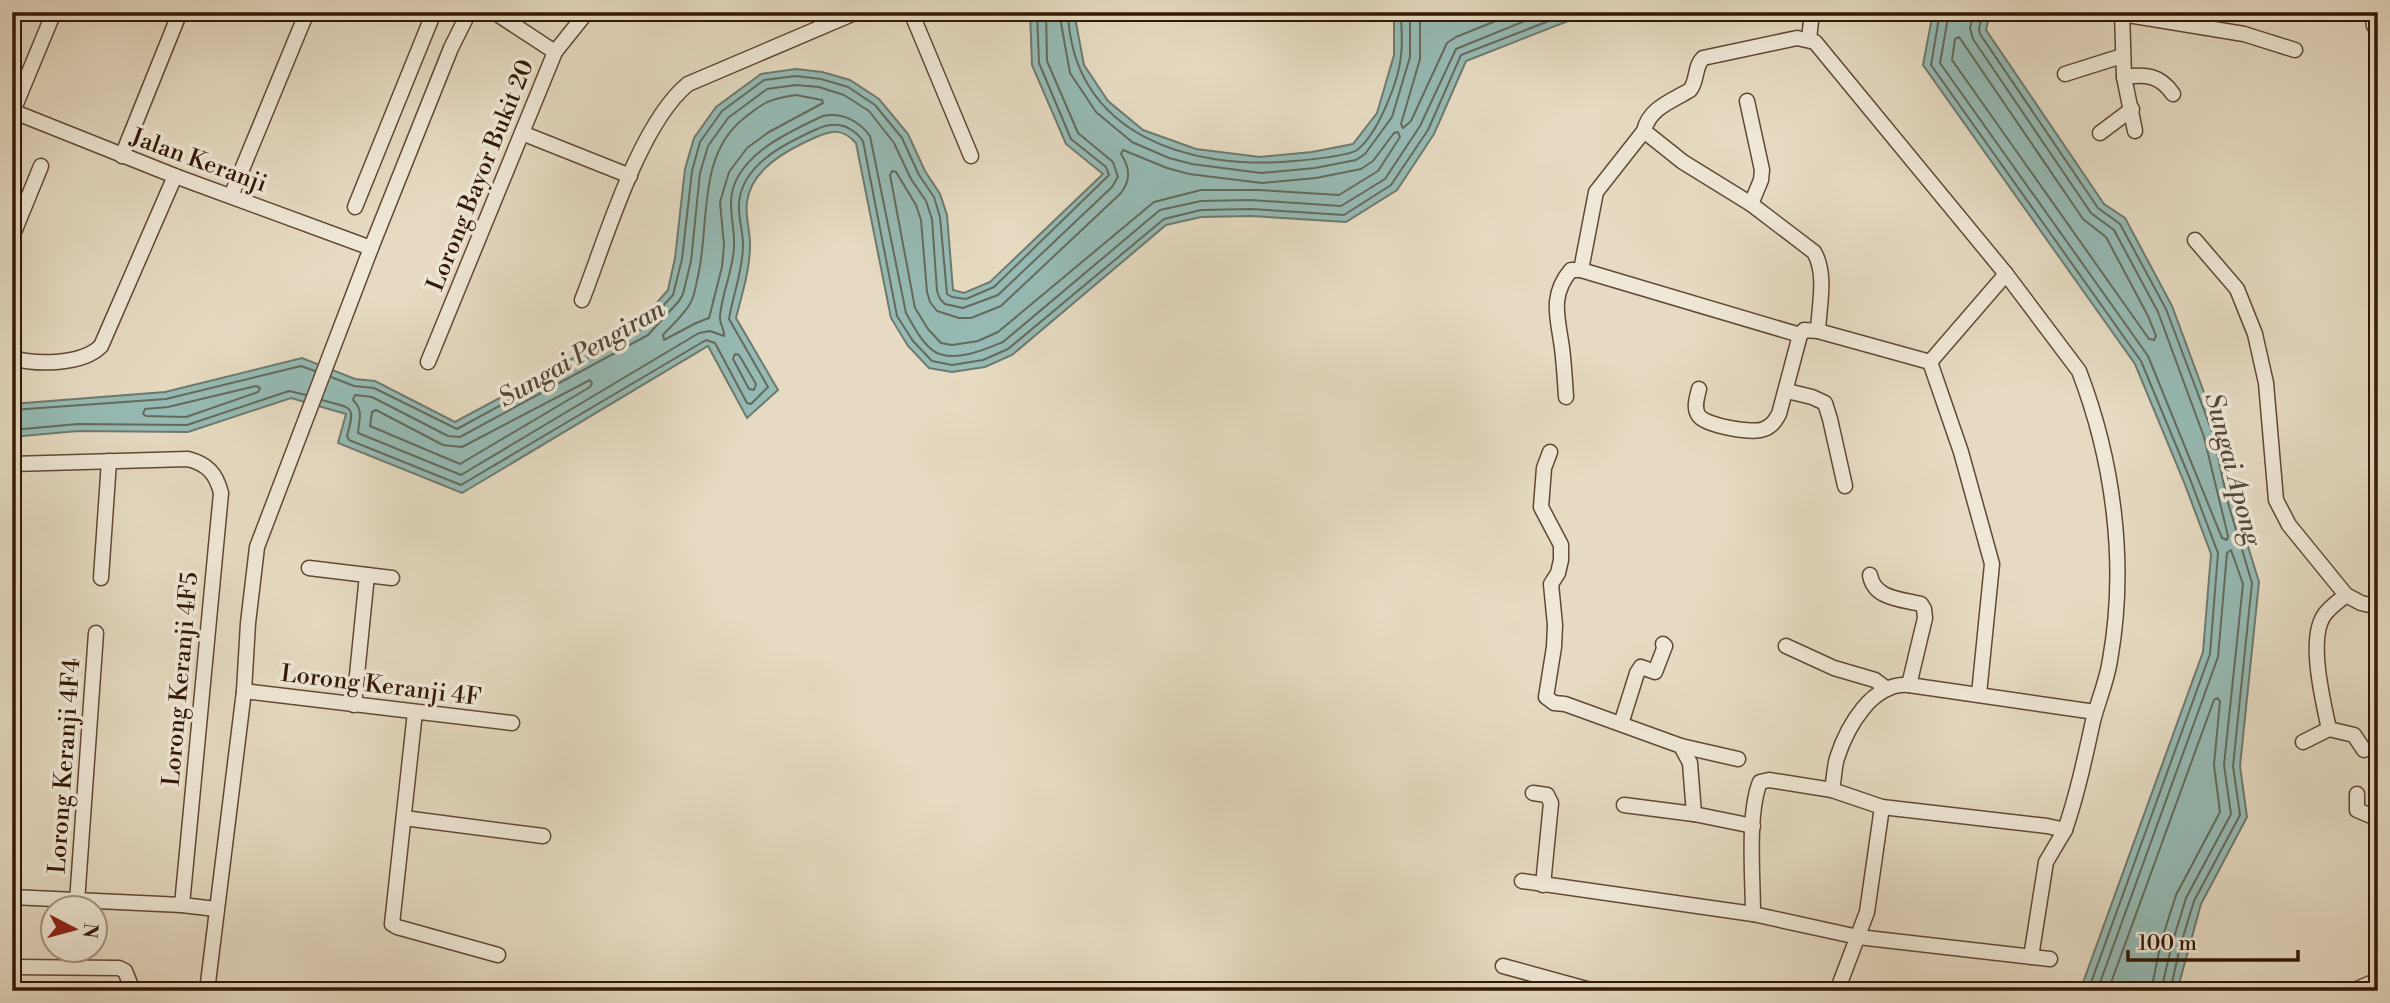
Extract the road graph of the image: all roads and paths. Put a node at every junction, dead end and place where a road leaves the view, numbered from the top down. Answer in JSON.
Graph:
{"nodes":[{"id":1,"x":54,"y":12,"type":"edge"},
{"id":2,"x":180,"y":12,"type":"edge"},
{"id":3,"x":307,"y":12,"type":"edge"},
{"id":4,"x":434,"y":12,"type":"edge"},
{"id":5,"x":469,"y":12,"type":"edge"},
{"id":6,"x":494,"y":12,"type":"edge"},
{"id":7,"x":587,"y":12,"type":"edge"},
{"id":8,"x":857,"y":12,"type":"edge"},
{"id":9,"x":911,"y":12,"type":"edge"},
{"id":10,"x":1812,"y":12,"type":"edge"},
{"id":11,"x":2122,"y":13,"type":"edge"},
{"id":12,"x":1809,"y":39,"type":"junction"},
{"id":13,"x":2295,"y":50,"type":"dead end"},
{"id":14,"x":555,"y":52,"type":"junction"},
{"id":15,"x":2122,"y":57,"type":"junction"},
{"id":16,"x":2065,"y":74,"type":"dead end"},
{"id":17,"x":2124,"y":77,"type":"junction"},
{"id":18,"x":2173,"y":94,"type":"dead end"},
{"id":19,"x":1747,"y":101,"type":"dead end"},
{"id":20,"x":2132,"y":109,"type":"junction"},
{"id":21,"x":13,"y":111,"type":"edge"},
{"id":22,"x":1644,"y":131,"type":"junction"},
{"id":23,"x":2135,"y":131,"type":"dead end"},
{"id":24,"x":522,"y":133,"type":"junction"},
{"id":25,"x":2100,"y":133,"type":"dead end"},
{"id":26,"x":122,"y":156,"type":"junction"},
{"id":27,"x":971,"y":156,"type":"dead end"},
{"id":28,"x":41,"y":166,"type":"dead end"},
{"id":29,"x":174,"y":176,"type":"junction"},
{"id":30,"x":630,"y":176,"type":"junction"},
{"id":31,"x":231,"y":196,"type":"junction"},
{"id":32,"x":1751,"y":204,"type":"junction"},
{"id":33,"x":355,"y":207,"type":"dead end"},
{"id":34,"x":12,"y":237,"type":"edge"},
{"id":35,"x":2195,"y":240,"type":"dead end"},
{"id":36,"x":371,"y":248,"type":"junction"},
{"id":37,"x":1581,"y":270,"type":"junction"},
{"id":38,"x":2006,"y":274,"type":"junction"},
{"id":39,"x":582,"y":300,"type":"dead end"},
{"id":40,"x":1818,"y":331,"type":"junction"},
{"id":41,"x":1800,"y":335,"type":"junction"},
{"id":42,"x":12,"y":358,"type":"edge"},
{"id":43,"x":428,"y":362,"type":"dead end"},
{"id":44,"x":1930,"y":362,"type":"junction"},
{"id":45,"x":1699,"y":389,"type":"dead end"},
{"id":46,"x":1787,"y":391,"type":"junction"},
{"id":47,"x":1566,"y":397,"type":"dead end"},
{"id":48,"x":1550,"y":452,"type":"dead end"},
{"id":49,"x":109,"y":461,"type":"junction"},
{"id":50,"x":12,"y":464,"type":"edge"},
{"id":51,"x":1845,"y":486,"type":"dead end"},
{"id":52,"x":309,"y":568,"type":"dead end"},
{"id":53,"x":367,"y":575,"type":"junction"},
{"id":54,"x":1870,"y":575,"type":"dead end"},
{"id":55,"x":392,"y":578,"type":"dead end"},
{"id":56,"x":101,"y":579,"type":"dead end"},
{"id":57,"x":2346,"y":595,"type":"junction"},
{"id":58,"x":2378,"y":607,"type":"edge"},
{"id":59,"x":96,"y":633,"type":"dead end"},
{"id":60,"x":1663,"y":644,"type":"dead end"},
{"id":61,"x":1786,"y":646,"type":"dead end"},
{"id":62,"x":1909,"y":685,"type":"junction"},
{"id":63,"x":1887,"y":689,"type":"junction"},
{"id":64,"x":244,"y":691,"type":"junction"},
{"id":65,"x":1979,"y":694,"type":"junction"},
{"id":66,"x":354,"y":705,"type":"junction"},
{"id":67,"x":415,"y":712,"type":"junction"},
{"id":68,"x":2095,"y":712,"type":"junction"},
{"id":69,"x":512,"y":723,"type":"dead end"},
{"id":70,"x":1621,"y":724,"type":"junction"},
{"id":71,"x":2329,"y":729,"type":"junction"},
{"id":72,"x":2303,"y":742,"type":"dead end"},
{"id":73,"x":1681,"y":746,"type":"junction"},
{"id":74,"x":2364,"y":750,"type":"dead end"},
{"id":75,"x":1738,"y":760,"type":"dead end"},
{"id":76,"x":1832,"y":790,"type":"junction"},
{"id":77,"x":1533,"y":793,"type":"dead end"},
{"id":78,"x":2357,"y":794,"type":"dead end"},
{"id":79,"x":1624,"y":805,"type":"dead end"},
{"id":80,"x":1882,"y":807,"type":"junction"},
{"id":81,"x":1694,"y":814,"type":"junction"},
{"id":82,"x":404,"y":818,"type":"junction"},
{"id":83,"x":2378,"y":819,"type":"edge"},
{"id":84,"x":1754,"y":826,"type":"junction"},
{"id":85,"x":2065,"y":830,"type":"junction"},
{"id":86,"x":544,"y":836,"type":"dead end"},
{"id":87,"x":1522,"y":881,"type":"dead end"},
{"id":88,"x":1542,"y":885,"type":"junction"},
{"id":89,"x":79,"y":894,"type":"edge"},
{"id":90,"x":12,"y":897,"type":"edge"},
{"id":91,"x":38,"y":899,"type":"edge"},
{"id":92,"x":108,"y":903,"type":"edge"},
{"id":93,"x":182,"y":905,"type":"junction"},
{"id":94,"x":216,"y":909,"type":"junction"},
{"id":95,"x":1754,"y":915,"type":"junction"},
{"id":96,"x":1858,"y":937,"type":"junction"},
{"id":97,"x":498,"y":955,"type":"dead end"},
{"id":98,"x":2031,"y":957,"type":"junction"},
{"id":99,"x":2050,"y":959,"type":"dead end"},
{"id":100,"x":1503,"y":966,"type":"dead end"},
{"id":101,"x":12,"y":967,"type":"edge"},
{"id":102,"x":2378,"y":980,"type":"edge"},
{"id":103,"x":133,"y":991,"type":"edge"},
{"id":104,"x":207,"y":991,"type":"edge"},
{"id":105,"x":1594,"y":991,"type":"edge"},
{"id":106,"x":1837,"y":991,"type":"edge"},
{"id":107,"x":2352,"y":991,"type":"edge"}],
"edges":[{"from":1,"to":21,"type":"street"},
{"from":2,"to":26,"type":"street"},
{"from":3,"to":31,"type":"street"},
{"from":4,"to":33,"type":"street"},
{"from":5,"to":36,"type":"street"},
{"from":6,"to":14,"type":"street"},
{"from":7,"to":14,"type":"street","name":"Lorong Bayor Bukit 20"},
{"from":8,"to":30,"type":"street"},
{"from":9,"to":27,"type":"street"},
{"from":10,"to":12,"type":"street"},
{"from":11,"to":13,"type":"street"},
{"from":11,"to":15,"type":"street"},
{"from":12,"to":22,"type":"street"},
{"from":12,"to":38,"type":"street"},
{"from":14,"to":24,"type":"street","name":"Lorong Bayor Bukit 20"},
{"from":15,"to":16,"type":"street"},
{"from":15,"to":17,"type":"street"},
{"from":17,"to":18,"type":"street"},
{"from":17,"to":20,"type":"street"},
{"from":19,"to":32,"type":"street"},
{"from":20,"to":23,"type":"street"},
{"from":20,"to":25,"type":"street"},
{"from":21,"to":26,"type":"street","name":"Jalan Keranji"},
{"from":22,"to":32,"type":"street"},
{"from":22,"to":37,"type":"street"},
{"from":24,"to":30,"type":"street"},
{"from":24,"to":43,"type":"street","name":"Lorong Bayor Bukit 20"},
{"from":26,"to":29,"type":"street","name":"Jalan Keranji"},
{"from":28,"to":34,"type":"street"},
{"from":29,"to":31,"type":"street","name":"Jalan Keranji"},
{"from":29,"to":42,"type":"street"},
{"from":30,"to":39,"type":"street"},
{"from":31,"to":36,"type":"street","name":"Jalan Keranji"},
{"from":32,"to":40,"type":"street"},
{"from":35,"to":57,"type":"street"},
{"from":36,"to":64,"type":"street"},
{"from":37,"to":41,"type":"street"},
{"from":37,"to":47,"type":"street"},
{"from":38,"to":44,"type":"street"},
{"from":38,"to":68,"type":"street"},
{"from":40,"to":41,"type":"street"},
{"from":40,"to":44,"type":"street"},
{"from":41,"to":46,"type":"street"},
{"from":44,"to":65,"type":"street"},
{"from":45,"to":46,"type":"street"},
{"from":46,"to":51,"type":"street"},
{"from":48,"to":70,"type":"street"},
{"from":49,"to":50,"type":"street"},
{"from":49,"to":56,"type":"street"},
{"from":49,"to":93,"type":"street","name":"Lorong Keranji 4F5"},
{"from":52,"to":53,"type":"street"},
{"from":53,"to":55,"type":"street"},
{"from":53,"to":66,"type":"street"},
{"from":54,"to":62,"type":"street"},
{"from":57,"to":58,"type":"street"},
{"from":57,"to":71,"type":"street"},
{"from":59,"to":89,"type":"street","name":"Lorong Keranji 4F4"},
{"from":60,"to":70,"type":"street"},
{"from":61,"to":63,"type":"street"},
{"from":62,"to":63,"type":"street"},
{"from":62,"to":65,"type":"street"},
{"from":63,"to":76,"type":"street"},
{"from":64,"to":66,"type":"street","name":"Lorong Keranji 4F"},
{"from":64,"to":94,"type":"street"},
{"from":65,"to":68,"type":"street"},
{"from":66,"to":67,"type":"street","name":"Lorong Keranji 4F"},
{"from":67,"to":69,"type":"street","name":"Lorong Keranji 4F"},
{"from":67,"to":82,"type":"street"},
{"from":68,"to":85,"type":"street"},
{"from":70,"to":73,"type":"street"},
{"from":71,"to":72,"type":"street"},
{"from":71,"to":74,"type":"street"},
{"from":73,"to":75,"type":"street"},
{"from":73,"to":81,"type":"street"},
{"from":76,"to":80,"type":"street"},
{"from":76,"to":84,"type":"street"},
{"from":77,"to":88,"type":"street"},
{"from":78,"to":83,"type":"street"},
{"from":79,"to":81,"type":"street"},
{"from":80,"to":85,"type":"street"},
{"from":80,"to":96,"type":"street"},
{"from":81,"to":84,"type":"street"},
{"from":82,"to":86,"type":"street"},
{"from":82,"to":97,"type":"street"},
{"from":84,"to":95,"type":"street"},
{"from":85,"to":98,"type":"street"},
{"from":87,"to":88,"type":"street"},
{"from":88,"to":95,"type":"street"},
{"from":90,"to":91,"type":"street"},
{"from":92,"to":93,"type":"street"},
{"from":93,"to":94,"type":"street"},
{"from":94,"to":104,"type":"street"},
{"from":95,"to":96,"type":"street"},
{"from":96,"to":98,"type":"street"},
{"from":96,"to":106,"type":"street"},
{"from":98,"to":99,"type":"street"},
{"from":100,"to":105,"type":"street"},
{"from":101,"to":103,"type":"street"},
{"from":102,"to":107,"type":"street"}]}
